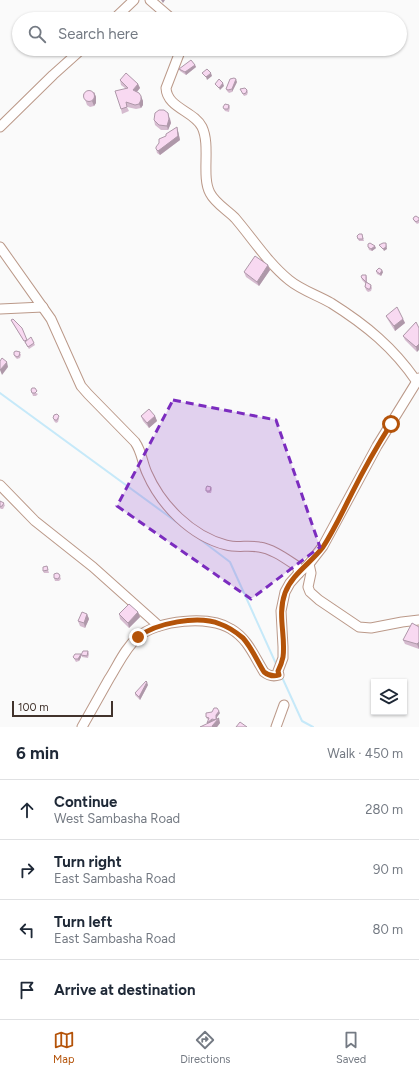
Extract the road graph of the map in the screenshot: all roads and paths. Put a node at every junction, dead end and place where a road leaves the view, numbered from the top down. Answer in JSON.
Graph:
{"nodes":[{"id":1,"x":134,"y":0,"type":"edge"},
{"id":2,"x":150,"y":0,"type":"edge"},
{"id":3,"x":121,"y":12,"type":"edge"},
{"id":4,"x":164,"y":12,"type":"edge"},
{"id":5,"x":74,"y":56,"type":"edge"},
{"id":6,"x":178,"y":56,"type":"edge"},
{"id":7,"x":0,"y":127,"type":"edge"},
{"id":8,"x":0,"y":247,"type":"edge"},
{"id":9,"x":43,"y":307,"type":"junction"},
{"id":10,"x":0,"y":309,"type":"edge"},
{"id":11,"x":418,"y":380,"type":"edge"},
{"id":12,"x":0,"y":485,"type":"edge"},
{"id":13,"x":309,"y":564,"type":"junction"},
{"id":14,"x":298,"y":573,"type":"junction"},
{"id":15,"x":419,"y":620,"type":"edge"},
{"id":16,"x":159,"y":626,"type":"junction"},
{"id":17,"x":284,"y":706,"type":"dead end"},
{"id":18,"x":82,"y":727,"type":"edge"},
{"id":19,"x":276,"y":727,"type":"edge"}],
"edges":[{"from":1,"to":3,"type":"street"},
{"from":2,"to":4,"type":"street"},
{"from":5,"to":7,"type":"street"},
{"from":6,"to":11,"type":"street"},
{"from":8,"to":9,"type":"street"},
{"from":9,"to":10,"type":"street"},
{"from":9,"to":14,"type":"street"},
{"from":11,"to":13,"type":"street"},
{"from":12,"to":16,"type":"street"},
{"from":13,"to":14,"type":"street"},
{"from":13,"to":15,"type":"street"},
{"from":14,"to":16,"type":"street"},
{"from":16,"to":18,"type":"street"},
{"from":17,"to":19,"type":"street"}]}
